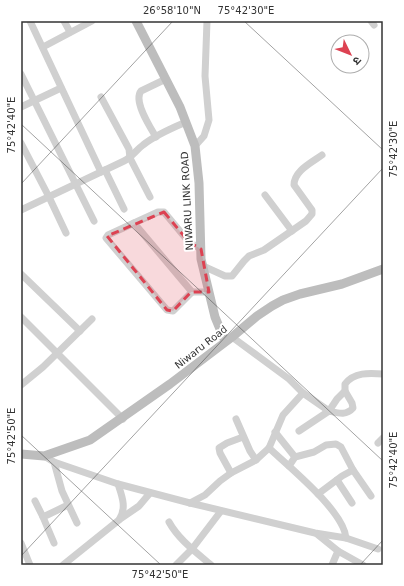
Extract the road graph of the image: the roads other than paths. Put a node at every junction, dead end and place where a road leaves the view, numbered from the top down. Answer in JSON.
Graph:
{"nodes":[{"id":1,"x":30,"y":21,"type":"edge"},
{"id":2,"x":64,"y":21,"type":"edge"},
{"id":3,"x":92,"y":21,"type":"edge"},
{"id":4,"x":136,"y":21,"type":"edge"},
{"id":5,"x":207,"y":21,"type":"edge"},
{"id":6,"x":70,"y":32,"type":"junction"},
{"id":7,"x":43,"y":47,"type":"junction"},
{"id":8,"x":21,"y":74,"type":"edge"},
{"id":9,"x":166,"y":79,"type":"junction"},
{"id":10,"x":62,"y":88,"type":"junction"},
{"id":11,"x":101,"y":97,"type":"dead end"},
{"id":12,"x":34,"y":101,"type":"junction"},
{"id":13,"x":21,"y":107,"type":"edge"},
{"id":14,"x":186,"y":122,"type":"junction"},
{"id":15,"x":156,"y":137,"type":"junction"},
{"id":16,"x":21,"y":143,"type":"edge"},
{"id":17,"x":195,"y":146,"type":"junction"},
{"id":18,"x":322,"y":155,"type":"dead end"},
{"id":19,"x":130,"y":158,"type":"junction"},
{"id":20,"x":103,"y":171,"type":"junction"},
{"id":21,"x":75,"y":185,"type":"junction"},
{"id":22,"x":265,"y":195,"type":"dead end"},
{"id":23,"x":49,"y":197,"type":"junction"},
{"id":24,"x":150,"y":197,"type":"dead end"},
{"id":25,"x":124,"y":208,"type":"dead end"},
{"id":26,"x":21,"y":210,"type":"edge"},
{"id":27,"x":94,"y":221,"type":"dead end"},
{"id":28,"x":134,"y":223,"type":"junction"},
{"id":29,"x":292,"y":231,"type":"junction"},
{"id":30,"x":66,"y":233,"type":"dead end"},
{"id":31,"x":201,"y":249,"type":"junction"},
{"id":32,"x":203,"y":266,"type":"junction"},
{"id":33,"x":383,"y":269,"type":"edge"},
{"id":34,"x":21,"y":274,"type":"edge"},
{"id":35,"x":192,"y":292,"type":"junction"},
{"id":36,"x":209,"y":292,"type":"junction"},
{"id":37,"x":21,"y":317,"type":"edge"},
{"id":38,"x":92,"y":319,"type":"dead end"},
{"id":39,"x":80,"y":331,"type":"junction"},
{"id":40,"x":229,"y":339,"type":"junction"},
{"id":41,"x":57,"y":353,"type":"junction"},
{"id":42,"x":383,"y":374,"type":"edge"},
{"id":43,"x":21,"y":385,"type":"edge"},
{"id":44,"x":345,"y":391,"type":"junction"},
{"id":45,"x":303,"y":393,"type":"junction"},
{"id":46,"x":329,"y":411,"type":"junction"},
{"id":47,"x":122,"y":419,"type":"junction"},
{"id":48,"x":236,"y":419,"type":"dead end"},
{"id":49,"x":299,"y":431,"type":"dead end"},
{"id":50,"x":275,"y":432,"type":"junction"},
{"id":51,"x":244,"y":436,"type":"junction"},
{"id":52,"x":268,"y":448,"type":"junction"},
{"id":53,"x":21,"y":454,"type":"edge"},
{"id":54,"x":42,"y":456,"type":"junction"},
{"id":55,"x":295,"y":457,"type":"junction"},
{"id":56,"x":256,"y":460,"type":"junction"},
{"id":57,"x":54,"y":462,"type":"junction"},
{"id":58,"x":289,"y":466,"type":"junction"},
{"id":59,"x":353,"y":470,"type":"junction"},
{"id":60,"x":231,"y":473,"type":"junction"},
{"id":61,"x":337,"y":480,"type":"junction"},
{"id":62,"x":118,"y":484,"type":"junction"},
{"id":63,"x":150,"y":493,"type":"junction"},
{"id":64,"x":318,"y":494,"type":"junction"},
{"id":65,"x":371,"y":496,"type":"dead end"},
{"id":66,"x":35,"y":501,"type":"dead end"},
{"id":67,"x":190,"y":503,"type":"junction"},
{"id":68,"x":352,"y":503,"type":"dead end"},
{"id":69,"x":68,"y":505,"type":"junction"},
{"id":70,"x":221,"y":510,"type":"junction"},
{"id":71,"x":43,"y":517,"type":"junction"},
{"id":72,"x":119,"y":520,"type":"junction"},
{"id":73,"x":170,"y":522,"type":"dead end"},
{"id":74,"x":77,"y":523,"type":"dead end"},
{"id":75,"x":315,"y":533,"type":"junction"},
{"id":76,"x":346,"y":538,"type":"junction"},
{"id":77,"x":21,"y":543,"type":"edge"},
{"id":78,"x":54,"y":543,"type":"dead end"},
{"id":79,"x":192,"y":549,"type":"junction"},
{"id":80,"x":378,"y":549,"type":"dead end"},
{"id":81,"x":338,"y":551,"type":"junction"},
{"id":82,"x":30,"y":565,"type":"edge"},
{"id":83,"x":63,"y":565,"type":"edge"},
{"id":84,"x":176,"y":565,"type":"edge"},
{"id":85,"x":211,"y":565,"type":"edge"},
{"id":86,"x":332,"y":565,"type":"edge"},
{"id":87,"x":363,"y":565,"type":"edge"}],
"edges":[{"from":1,"to":7,"type":"street"},
{"from":2,"to":6,"type":"street"},
{"from":3,"to":6,"type":"street"},
{"from":4,"to":9,"type":"street","name":"NIWARU LINK ROAD"},
{"from":5,"to":17,"type":"street"},
{"from":6,"to":7,"type":"street"},
{"from":7,"to":10,"type":"street"},
{"from":8,"to":12,"type":"street"},
{"from":9,"to":14,"type":"street","name":"NIWARU LINK ROAD"},
{"from":9,"to":15,"type":"street"},
{"from":10,"to":12,"type":"street"},
{"from":10,"to":20,"type":"street"},
{"from":11,"to":19,"type":"street"},
{"from":12,"to":13,"type":"street"},
{"from":12,"to":21,"type":"street"},
{"from":14,"to":15,"type":"street"},
{"from":14,"to":17,"type":"street","name":"NIWARU LINK ROAD"},
{"from":15,"to":19,"type":"street"},
{"from":16,"to":23,"type":"street"},
{"from":17,"to":31,"type":"street","name":"NIWARU LINK ROAD"},
{"from":18,"to":29,"type":"street"},
{"from":19,"to":20,"type":"street"},
{"from":19,"to":24,"type":"street"},
{"from":20,"to":21,"type":"street"},
{"from":20,"to":25,"type":"street"},
{"from":21,"to":23,"type":"street"},
{"from":21,"to":27,"type":"street"},
{"from":22,"to":29,"type":"street"},
{"from":23,"to":26,"type":"street"},
{"from":23,"to":30,"type":"street"},
{"from":28,"to":31,"type":"street"},
{"from":28,"to":35,"type":"street"},
{"from":28,"to":35,"type":"street"},
{"from":29,"to":32,"type":"street"},
{"from":31,"to":32,"type":"street","name":"NIWARU LINK ROAD"},
{"from":32,"to":36,"type":"street","name":"NIWARU LINK ROAD"},
{"from":33,"to":40,"type":"street","name":"Niwaru Road"},
{"from":34,"to":39,"type":"street"},
{"from":35,"to":36,"type":"street"},
{"from":36,"to":40,"type":"street","name":"NIWARU LINK ROAD"},
{"from":37,"to":41,"type":"street"},
{"from":38,"to":39,"type":"street"},
{"from":39,"to":41,"type":"street"},
{"from":40,"to":45,"type":"street"},
{"from":40,"to":47,"type":"street","name":"Niwaru Road"},
{"from":41,"to":43,"type":"street"},
{"from":41,"to":47,"type":"street"},
{"from":42,"to":44,"type":"street"},
{"from":44,"to":46,"type":"street"},
{"from":44,"to":46,"type":"street"},
{"from":45,"to":46,"type":"street"},
{"from":45,"to":50,"type":"street"},
{"from":46,"to":49,"type":"street"},
{"from":47,"to":54,"type":"street","name":"Niwaru Road"},
{"from":48,"to":51,"type":"street"},
{"from":50,"to":52,"type":"street"},
{"from":50,"to":55,"type":"street"},
{"from":51,"to":56,"type":"street"},
{"from":51,"to":60,"type":"street"},
{"from":52,"to":56,"type":"street"},
{"from":52,"to":58,"type":"street"},
{"from":53,"to":54,"type":"street"},
{"from":54,"to":57,"type":"street"},
{"from":55,"to":58,"type":"street"},
{"from":55,"to":59,"type":"street"},
{"from":56,"to":60,"type":"street"},
{"from":57,"to":62,"type":"street"},
{"from":57,"to":69,"type":"street"},
{"from":58,"to":64,"type":"street"},
{"from":59,"to":61,"type":"street"},
{"from":59,"to":65,"type":"street"},
{"from":60,"to":67,"type":"street"},
{"from":61,"to":64,"type":"street"},
{"from":61,"to":68,"type":"street"},
{"from":62,"to":63,"type":"street"},
{"from":62,"to":72,"type":"street"},
{"from":63,"to":67,"type":"street"},
{"from":63,"to":72,"type":"street"},
{"from":64,"to":76,"type":"street"},
{"from":66,"to":71,"type":"street"},
{"from":67,"to":70,"type":"street"},
{"from":69,"to":71,"type":"street"},
{"from":69,"to":74,"type":"street"},
{"from":70,"to":75,"type":"street"},
{"from":70,"to":79,"type":"street"},
{"from":71,"to":78,"type":"street"},
{"from":72,"to":83,"type":"street"},
{"from":73,"to":79,"type":"street"},
{"from":75,"to":76,"type":"street"},
{"from":75,"to":81,"type":"street"},
{"from":76,"to":80,"type":"street"},
{"from":77,"to":82,"type":"street"},
{"from":79,"to":84,"type":"street"},
{"from":79,"to":85,"type":"street"},
{"from":81,"to":86,"type":"street"},
{"from":81,"to":87,"type":"street"}]}
